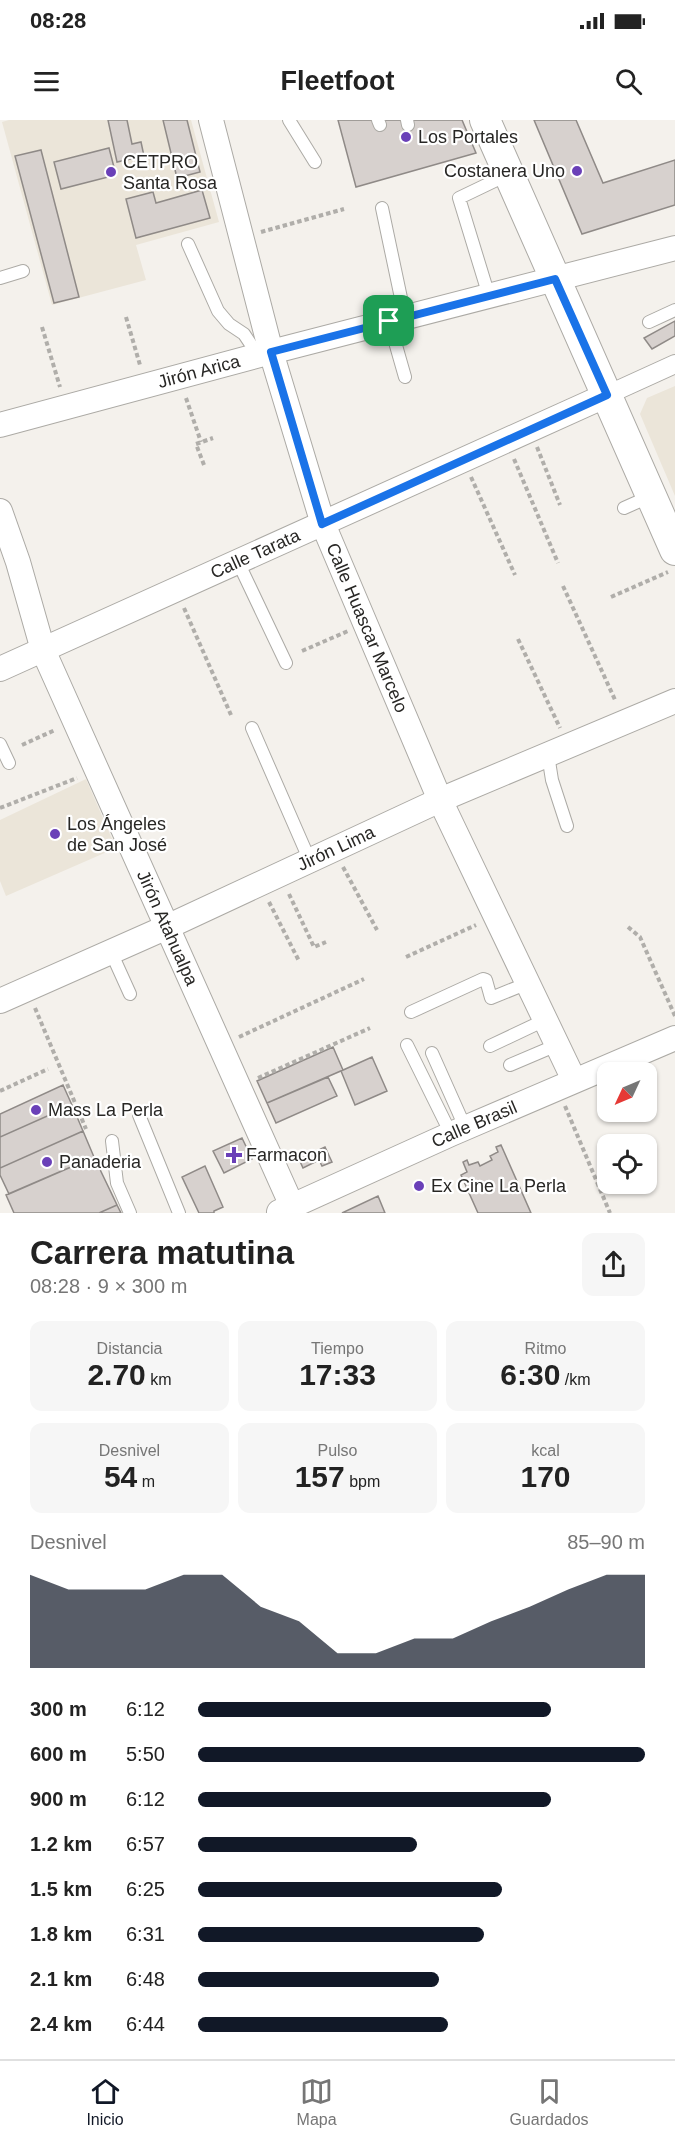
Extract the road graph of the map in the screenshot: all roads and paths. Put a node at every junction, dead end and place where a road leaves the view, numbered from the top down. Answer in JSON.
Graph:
{"nodes":[{"id":1,"x":212,"y":120,"type":"edge"},
{"id":2,"x":289,"y":120,"type":"edge"},
{"id":3,"x":485,"y":120,"type":"edge"},
{"id":4,"x":315,"y":162,"type":"dead end"},
{"id":5,"x":509,"y":174,"type":"junction"},
{"id":6,"x":382,"y":208,"type":"dead end"},
{"id":7,"x":344,"y":209,"type":"dead end"},
{"id":8,"x":242,"y":237,"type":"junction"},
{"id":9,"x":188,"y":244,"type":"dead end"},
{"id":10,"x":675,"y":248,"type":"edge"},
{"id":11,"x":23,"y":271,"type":"dead end"},
{"id":12,"x":0,"y":278,"type":"edge"},
{"id":13,"x":555,"y":279,"type":"junction"},
{"id":14,"x":489,"y":296,"type":"junction"},
{"id":15,"x":675,"y":310,"type":"edge"},
{"id":16,"x":126,"y":317,"type":"dead end"},
{"id":17,"x":397,"y":319,"type":"junction"},
{"id":18,"x":649,"y":322,"type":"dead end"},
{"id":19,"x":42,"y":327,"type":"dead end"},
{"id":20,"x":264,"y":354,"type":"junction"},
{"id":21,"x":675,"y":364,"type":"edge"},
{"id":22,"x":179,"y":377,"type":"junction"},
{"id":23,"x":405,"y":377,"type":"dead end"},
{"id":24,"x":146,"y":386,"type":"junction"},
{"id":25,"x":607,"y":395,"type":"junction"},
{"id":26,"x":67,"y":407,"type":"junction"},
{"id":27,"x":0,"y":425,"type":"edge"},
{"id":28,"x":213,"y":438,"type":"dead end"},
{"id":29,"x":201,"y":442,"type":"junction"},
{"id":30,"x":537,"y":445,"type":"dead end"},
{"id":31,"x":513,"y":456,"type":"dead end"},
{"id":32,"x":204,"y":465,"type":"dead end"},
{"id":33,"x":471,"y":476,"type":"dead end"},
{"id":34,"x":651,"y":496,"type":"junction"},
{"id":35,"x":560,"y":505,"type":"dead end"},
{"id":36,"x":624,"y":508,"type":"dead end"},
{"id":37,"x":0,"y":511,"type":"edge"},
{"id":38,"x":322,"y":524,"type":"junction"},
{"id":39,"x":675,"y":550,"type":"edge"},
{"id":40,"x":238,"y":562,"type":"junction"},
{"id":41,"x":558,"y":563,"type":"dead end"},
{"id":42,"x":675,"y":569,"type":"edge"},
{"id":43,"x":515,"y":575,"type":"dead end"},
{"id":44,"x":563,"y":586,"type":"dead end"},
{"id":45,"x":611,"y":597,"type":"dead end"},
{"id":46,"x":183,"y":606,"type":"dead end"},
{"id":47,"x":365,"y":623,"type":"junction"},
{"id":48,"x":518,"y":639,"type":"dead end"},
{"id":49,"x":43,"y":650,"type":"junction"},
{"id":50,"x":302,"y":651,"type":"dead end"},
{"id":51,"x":286,"y":663,"type":"dead end"},
{"id":52,"x":0,"y":669,"type":"edge"},
{"id":53,"x":675,"y":701,"type":"edge"},
{"id":54,"x":231,"y":715,"type":"dead end"},
{"id":55,"x":74,"y":720,"type":"junction"},
{"id":56,"x":625,"y":722,"type":"junction"},
{"id":57,"x":252,"y":728,"type":"dead end"},
{"id":58,"x":0,"y":744,"type":"edge"},
{"id":59,"x":22,"y":745,"type":"dead end"},
{"id":60,"x":558,"y":751,"type":"junction"},
{"id":61,"x":9,"y":763,"type":"dead end"},
{"id":62,"x":97,"y":770,"type":"junction"},
{"id":63,"x":440,"y":800,"type":"junction"},
{"id":64,"x":0,"y":808,"type":"edge"},
{"id":65,"x":567,"y":826,"type":"dead end"},
{"id":66,"x":334,"y":850,"type":"junction"},
{"id":67,"x":309,"y":861,"type":"junction"},
{"id":68,"x":269,"y":879,"type":"junction"},
{"id":69,"x":496,"y":916,"type":"junction"},
{"id":70,"x":167,"y":927,"type":"junction"},
{"id":71,"x":628,"y":927,"type":"dead end"},
{"id":72,"x":376,"y":930,"type":"dead end"},
{"id":73,"x":326,"y":942,"type":"dead end"},
{"id":74,"x":111,"y":952,"type":"junction"},
{"id":75,"x":406,"y":957,"type":"dead end"},
{"id":76,"x":298,"y":961,"type":"dead end"},
{"id":77,"x":364,"y":979,"type":"dead end"},
{"id":78,"x":528,"y":983,"type":"junction"},
{"id":79,"x":130,"y":994,"type":"dead end"},
{"id":80,"x":0,"y":1001,"type":"edge"},
{"id":81,"x":33,"y":1003,"type":"dead end"},
{"id":82,"x":411,"y":1012,"type":"dead end"},
{"id":83,"x":675,"y":1016,"type":"edge"},
{"id":84,"x":545,"y":1020,"type":"junction"},
{"id":85,"x":370,"y":1028,"type":"dead end"},
{"id":86,"x":675,"y":1038,"type":"edge"},
{"id":87,"x":557,"y":1045,"type":"junction"},
{"id":88,"x":220,"y":1046,"type":"junction"},
{"id":89,"x":407,"y":1046,"type":"dead end"},
{"id":90,"x":490,"y":1046,"type":"dead end"},
{"id":91,"x":432,"y":1053,"type":"dead end"},
{"id":92,"x":510,"y":1065,"type":"dead end"},
{"id":93,"x":48,"y":1069,"type":"dead end"},
{"id":94,"x":566,"y":1084,"type":"junction"},
{"id":95,"x":238,"y":1087,"type":"junction"},
{"id":96,"x":0,"y":1091,"type":"edge"},
{"id":97,"x":139,"y":1115,"type":"dead end"},
{"id":98,"x":86,"y":1129,"type":"dead end"},
{"id":99,"x":458,"y":1131,"type":"junction"},
{"id":100,"x":112,"y":1141,"type":"dead end"},
{"id":101,"x":300,"y":1208,"type":"edge"},
{"id":102,"x":130,"y":1213,"type":"edge"},
{"id":103,"x":179,"y":1213,"type":"edge"},
{"id":104,"x":610,"y":1213,"type":"edge"}],
"edges":[{"from":1,"to":8,"type":"street","name":"Calle Huascar Marcelo"},
{"from":2,"to":4,"type":"lane"},
{"from":3,"to":5,"type":"street"},
{"from":5,"to":13,"type":"street"},
{"from":5,"to":14,"type":"lane"},
{"from":6,"to":17,"type":"lane"},
{"from":7,"to":8,"type":"path"},
{"from":8,"to":20,"type":"street","name":"Calle Huascar Marcelo"},
{"from":9,"to":20,"type":"lane"},
{"from":10,"to":13,"type":"street","name":"Jirón Arica"},
{"from":11,"to":12,"type":"lane"},
{"from":13,"to":14,"type":"street","name":"Jirón Arica"},
{"from":13,"to":25,"type":"street"},
{"from":14,"to":17,"type":"street","name":"Jirón Arica"},
{"from":15,"to":18,"type":"lane"},
{"from":16,"to":24,"type":"path"},
{"from":17,"to":20,"type":"street","name":"Jirón Arica"},
{"from":17,"to":23,"type":"lane"},
{"from":19,"to":26,"type":"path"},
{"from":20,"to":22,"type":"street","name":"Jirón Arica"},
{"from":20,"to":38,"type":"street","name":"Calle Huascar Marcelo"},
{"from":21,"to":25,"type":"street","name":"Calle Tarata"},
{"from":22,"to":24,"type":"street","name":"Jirón Arica"},
{"from":22,"to":29,"type":"path"},
{"from":24,"to":26,"type":"street","name":"Jirón Arica"},
{"from":25,"to":34,"type":"street"},
{"from":25,"to":38,"type":"street","name":"Calle Tarata"},
{"from":26,"to":27,"type":"street","name":"Jirón Arica"},
{"from":28,"to":29,"type":"path"},
{"from":29,"to":32,"type":"path"},
{"from":30,"to":35,"type":"path"},
{"from":31,"to":41,"type":"path"},
{"from":33,"to":43,"type":"path"},
{"from":34,"to":36,"type":"lane"},
{"from":34,"to":39,"type":"street"},
{"from":37,"to":49,"type":"street","name":"Jirón Atahualpa"},
{"from":38,"to":40,"type":"street","name":"Calle Tarata"},
{"from":38,"to":47,"type":"street","name":"Calle Huascar Marcelo"},
{"from":40,"to":49,"type":"street","name":"Calle Tarata"},
{"from":40,"to":51,"type":"lane"},
{"from":42,"to":45,"type":"path"},
{"from":44,"to":56,"type":"path"},
{"from":46,"to":54,"type":"path"},
{"from":47,"to":50,"type":"path"},
{"from":47,"to":63,"type":"street","name":"Calle Huascar Marcelo"},
{"from":48,"to":60,"type":"path"},
{"from":49,"to":52,"type":"street","name":"Calle Tarata"},
{"from":49,"to":55,"type":"street","name":"Jirón Atahualpa"},
{"from":53,"to":56,"type":"street","name":"Jirón Lima"},
{"from":55,"to":59,"type":"path"},
{"from":55,"to":62,"type":"street","name":"Jirón Atahualpa"},
{"from":56,"to":60,"type":"street","name":"Jirón Lima"},
{"from":57,"to":67,"type":"lane"},
{"from":58,"to":61,"type":"lane"},
{"from":60,"to":63,"type":"street","name":"Jirón Lima"},
{"from":60,"to":65,"type":"lane"},
{"from":62,"to":64,"type":"path"},
{"from":62,"to":70,"type":"street","name":"Jirón Atahualpa"},
{"from":63,"to":66,"type":"street","name":"Jirón Lima"},
{"from":63,"to":69,"type":"street","name":"Calle Huascar Marcelo"},
{"from":66,"to":67,"type":"street","name":"Jirón Lima"},
{"from":66,"to":72,"type":"path"},
{"from":67,"to":68,"type":"street","name":"Jirón Lima"},
{"from":68,"to":70,"type":"street","name":"Jirón Lima"},
{"from":68,"to":73,"type":"path"},
{"from":68,"to":76,"type":"path"},
{"from":69,"to":75,"type":"path"},
{"from":69,"to":78,"type":"street","name":"Calle Huascar Marcelo"},
{"from":70,"to":74,"type":"street","name":"Jirón Lima"},
{"from":70,"to":88,"type":"street","name":"Jirón Atahualpa"},
{"from":71,"to":83,"type":"path"},
{"from":74,"to":79,"type":"lane"},
{"from":74,"to":80,"type":"street","name":"Jirón Lima"},
{"from":77,"to":88,"type":"path"},
{"from":78,"to":82,"type":"lane"},
{"from":78,"to":84,"type":"street","name":"Calle Huascar Marcelo"},
{"from":81,"to":98,"type":"path"},
{"from":84,"to":87,"type":"street","name":"Calle Huascar Marcelo"},
{"from":84,"to":90,"type":"lane"},
{"from":85,"to":95,"type":"path"},
{"from":86,"to":94,"type":"street","name":"Calle Brasil"},
{"from":87,"to":92,"type":"lane"},
{"from":87,"to":94,"type":"street","name":"Calle Huascar Marcelo"},
{"from":88,"to":95,"type":"street","name":"Jirón Atahualpa"},
{"from":89,"to":99,"type":"lane"},
{"from":91,"to":99,"type":"lane"},
{"from":93,"to":96,"type":"path"},
{"from":94,"to":99,"type":"street","name":"Calle Brasil"},
{"from":94,"to":104,"type":"path"},
{"from":95,"to":101,"type":"street","name":"Jirón Atahualpa"},
{"from":97,"to":103,"type":"lane"},
{"from":99,"to":101,"type":"street","name":"Calle Brasil"},
{"from":100,"to":102,"type":"lane"}]}
